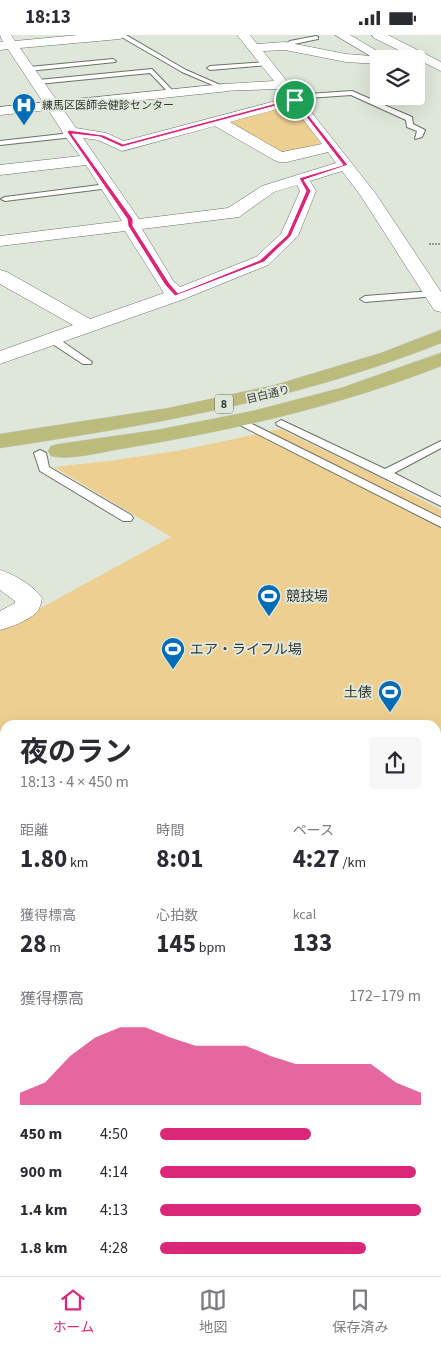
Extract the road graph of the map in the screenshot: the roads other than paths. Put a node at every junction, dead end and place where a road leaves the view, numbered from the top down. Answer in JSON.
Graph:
{"nodes":[{"id":1,"x":120,"y":35,"type":"edge"},
{"id":2,"x":243,"y":35,"type":"edge"},
{"id":3,"x":341,"y":35,"type":"edge"},
{"id":4,"x":359,"y":35,"type":"edge"},
{"id":5,"x":378,"y":35,"type":"edge"},
{"id":6,"x":398,"y":35,"type":"edge"},
{"id":7,"x":316,"y":38,"type":"dead end"},
{"id":8,"x":5,"y":42,"type":"edge"},
{"id":9,"x":285,"y":46,"type":"junction"},
{"id":10,"x":254,"y":48,"type":"junction"},
{"id":11,"x":388,"y":50,"type":"edge"},
{"id":12,"x":370,"y":51,"type":"edge"},
{"id":13,"x":441,"y":54,"type":"edge"},
{"id":14,"x":370,"y":59,"type":"edge"},
{"id":15,"x":113,"y":61,"type":"dead end"},
{"id":16,"x":267,"y":64,"type":"junction"},
{"id":17,"x":441,"y":67,"type":"edge"},
{"id":18,"x":210,"y":68,"type":"dead end"},
{"id":19,"x":425,"y":68,"type":"edge"},
{"id":20,"x":29,"y":69,"type":"junction"},
{"id":21,"x":441,"y":76,"type":"edge"},
{"id":22,"x":38,"y":82,"type":"junction"},
{"id":23,"x":224,"y":88,"type":"junction"},
{"id":24,"x":172,"y":93,"type":"junction"},
{"id":25,"x":291,"y":94,"type":"junction"},
{"id":26,"x":52,"y":106,"type":"junction"},
{"id":27,"x":0,"y":111,"type":"edge"},
{"id":28,"x":216,"y":120,"type":"junction"},
{"id":29,"x":70,"y":133,"type":"junction"},
{"id":30,"x":418,"y":137,"type":"dead end"},
{"id":31,"x":0,"y":143,"type":"edge"},
{"id":32,"x":331,"y":147,"type":"junction"},
{"id":33,"x":89,"y":160,"type":"junction"},
{"id":34,"x":346,"y":165,"type":"junction"},
{"id":35,"x":0,"y":169,"type":"edge"},
{"id":36,"x":301,"y":179,"type":"junction"},
{"id":37,"x":107,"y":186,"type":"junction"},
{"id":38,"x":5,"y":199,"type":"dead end"},
{"id":39,"x":131,"y":226,"type":"junction"},
{"id":40,"x":0,"y":241,"type":"edge"},
{"id":41,"x":0,"y":276,"type":"edge"},
{"id":42,"x":177,"y":295,"type":"junction"},
{"id":43,"x":365,"y":299,"type":"dead end"},
{"id":44,"x":437,"y":300,"type":"edge"},
{"id":45,"x":88,"y":326,"type":"junction"},
{"id":46,"x":441,"y":336,"type":"edge"},
{"id":47,"x":52,"y":339,"type":"junction"},
{"id":48,"x":0,"y":358,"type":"edge"},
{"id":49,"x":441,"y":359,"type":"edge"},
{"id":50,"x":87,"y":362,"type":"dead end"},
{"id":51,"x":240,"y":421,"type":"junction"},
{"id":52,"x":281,"y":423,"type":"dead end"},
{"id":53,"x":0,"y":441,"type":"edge"},
{"id":54,"x":441,"y":444,"type":"edge"},
{"id":55,"x":40,"y":453,"type":"junction"},
{"id":56,"x":0,"y":459,"type":"edge"},
{"id":57,"x":385,"y":473,"type":"junction"},
{"id":58,"x":441,"y":502,"type":"edge"},
{"id":59,"x":127,"y":518,"type":"dead end"},
{"id":60,"x":441,"y":523,"type":"edge"},
{"id":61,"x":0,"y":578,"type":"edge"},
{"id":62,"x":0,"y":622,"type":"edge"}],
"edges":[{"from":1,"to":8,"type":"street"},
{"from":1,"to":23,"type":"lane"},
{"from":2,"to":10,"type":"street"},
{"from":3,"to":12,"type":"street"},
{"from":4,"to":11,"type":"street"},
{"from":5,"to":17,"type":"street"},
{"from":6,"to":13,"type":"street"},
{"from":7,"to":9,"type":"lane"},
{"from":8,"to":20,"type":"street"},
{"from":9,"to":10,"type":"street"},
{"from":9,"to":14,"type":"street"},
{"from":10,"to":16,"type":"street"},
{"from":15,"to":20,"type":"lane"},
{"from":16,"to":18,"type":"lane"},
{"from":16,"to":25,"type":"street"},
{"from":19,"to":21,"type":"street"},
{"from":20,"to":22,"type":"street"},
{"from":22,"to":24,"type":"lane"},
{"from":22,"to":26,"type":"street"},
{"from":23,"to":24,"type":"street"},
{"from":23,"to":25,"type":"street"},
{"from":24,"to":26,"type":"street"},
{"from":25,"to":28,"type":"street"},
{"from":25,"to":30,"type":"lane"},
{"from":25,"to":32,"type":"street"},
{"from":26,"to":27,"type":"street"},
{"from":26,"to":29,"type":"street"},
{"from":28,"to":29,"type":"street"},
{"from":28,"to":32,"type":"street"},
{"from":29,"to":31,"type":"lane"},
{"from":29,"to":33,"type":"street"},
{"from":32,"to":34,"type":"street"},
{"from":33,"to":35,"type":"street"},
{"from":33,"to":37,"type":"street"},
{"from":34,"to":36,"type":"street"},
{"from":34,"to":44,"type":"street"},
{"from":36,"to":39,"type":"street"},
{"from":36,"to":42,"type":"street"},
{"from":37,"to":38,"type":"lane"},
{"from":37,"to":39,"type":"street"},
{"from":39,"to":40,"type":"street"},
{"from":39,"to":42,"type":"street"},
{"from":41,"to":45,"type":"street"},
{"from":42,"to":45,"type":"street"},
{"from":43,"to":44,"type":"lane"},
{"from":45,"to":47,"type":"street"},
{"from":46,"to":53,"type":"main road","name":"目白通り","number":"8"},
{"from":47,"to":48,"type":"street"},
{"from":47,"to":50,"type":"lane"},
{"from":49,"to":51,"type":"main road","name":"目白通り","number":"8"},
{"from":51,"to":55,"type":"main road","name":"目白通り","number":"8"},
{"from":51,"to":60,"type":"lane"},
{"from":52,"to":57,"type":"lane"},
{"from":54,"to":57,"type":"lane"},
{"from":55,"to":56,"type":"main road","name":"目白通り","number":"8"},
{"from":55,"to":59,"type":"lane"},
{"from":57,"to":58,"type":"lane"},
{"from":61,"to":62,"type":"street"}]}
